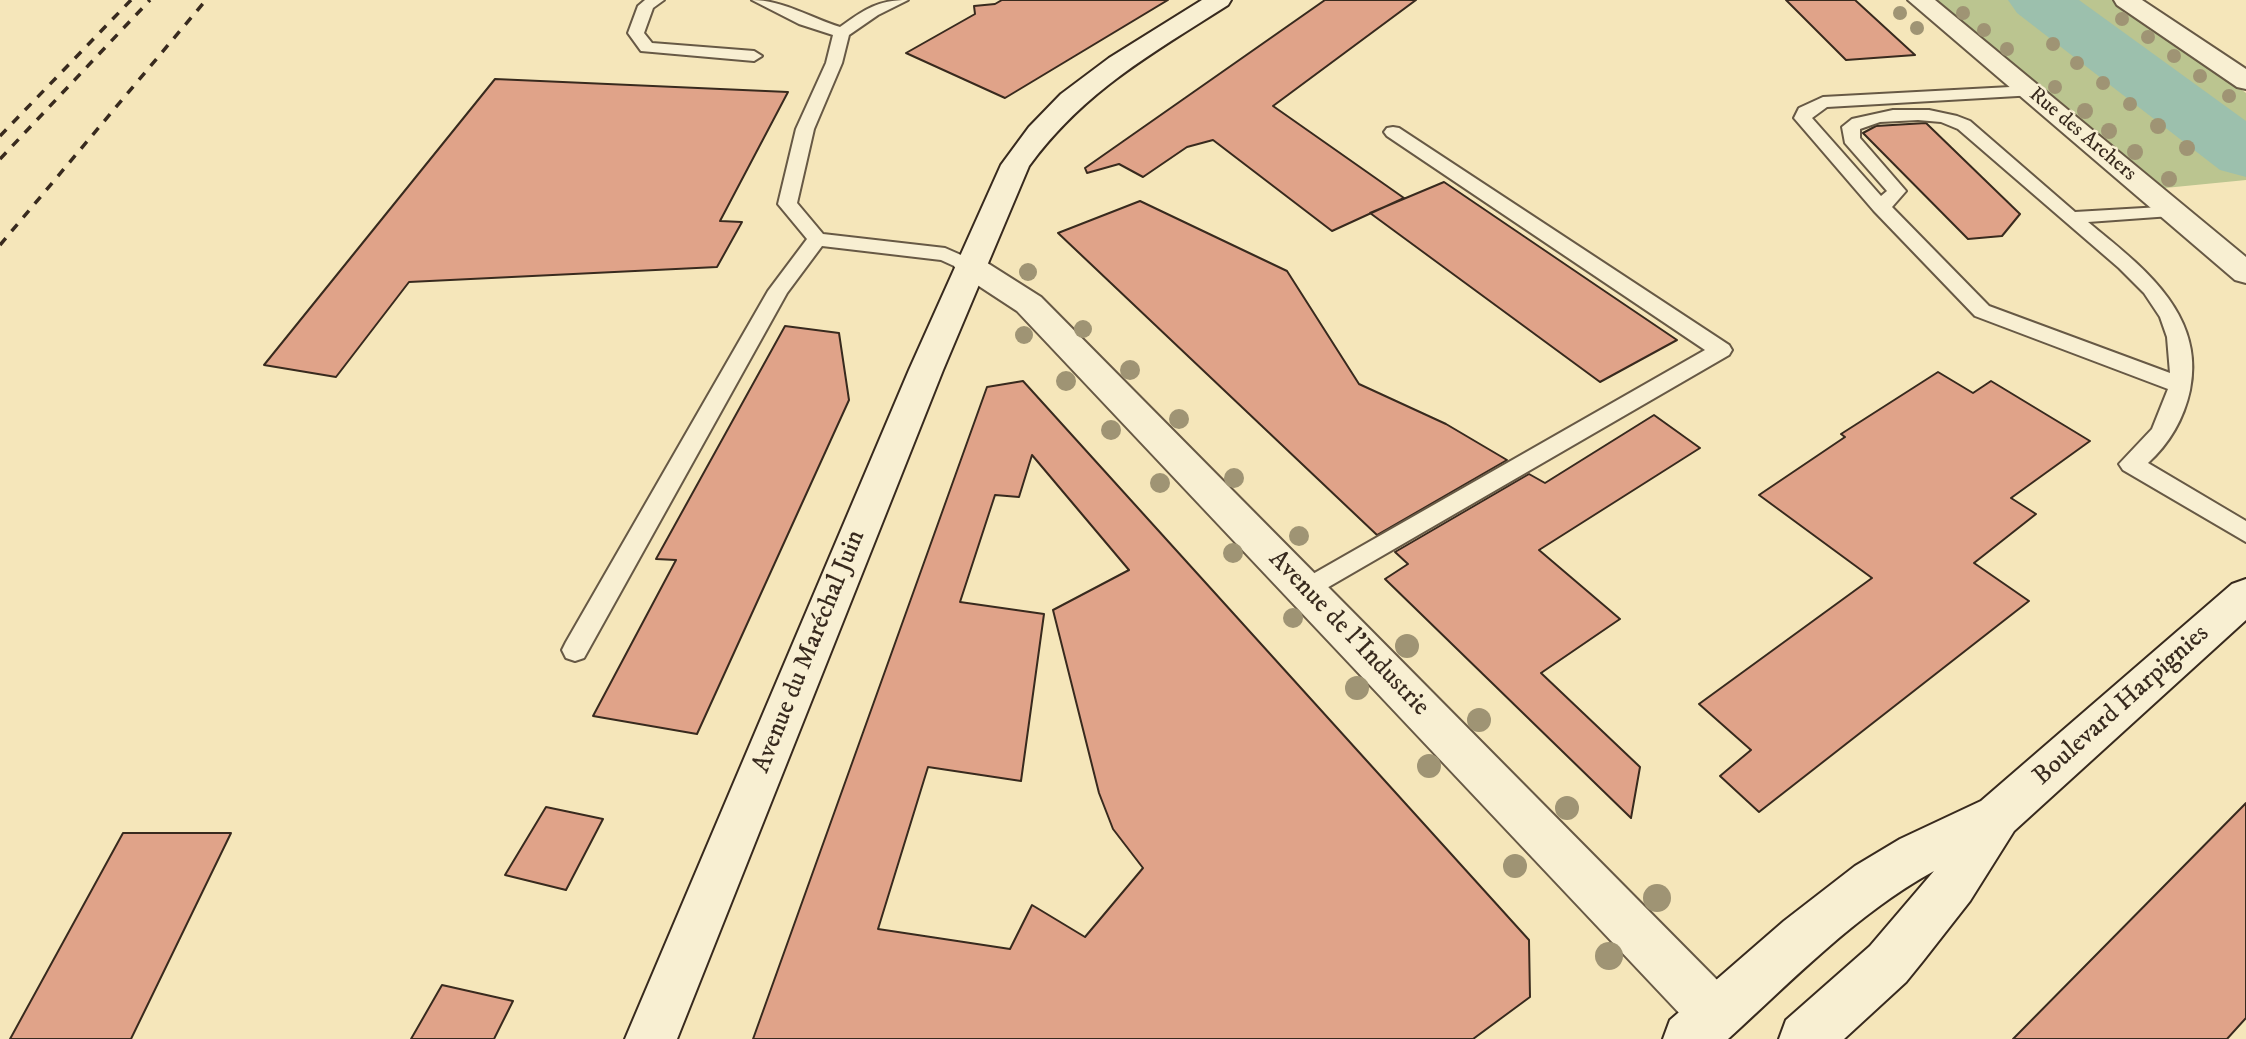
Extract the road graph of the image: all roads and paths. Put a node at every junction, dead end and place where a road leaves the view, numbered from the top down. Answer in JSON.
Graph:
{"nodes":[{"id":1,"x":656,"y":0,"type":"edge"},
{"id":2,"x":760,"y":0,"type":"edge"},
{"id":3,"x":900,"y":0,"type":"edge"},
{"id":4,"x":1219,"y":0,"type":"edge"},
{"id":5,"x":1920,"y":0,"type":"edge"},
{"id":6,"x":2126,"y":0,"type":"edge"},
{"id":7,"x":842,"y":33,"type":"junction"},
{"id":8,"x":754,"y":56,"type":"dead end"},
{"id":9,"x":2246,"y":81,"type":"edge"},
{"id":10,"x":2029,"y":91,"type":"junction"},
{"id":11,"x":1393,"y":132,"type":"dead end"},
{"id":12,"x":1881,"y":207,"type":"junction"},
{"id":13,"x":2171,"y":210,"type":"junction"},
{"id":14,"x":2070,"y":218,"type":"junction"},
{"id":15,"x":817,"y":239,"type":"junction"},
{"id":16,"x":970,"y":266,"type":"junction"},
{"id":17,"x":2245,"y":272,"type":"edge"},
{"id":18,"x":2180,"y":385,"type":"junction"},
{"id":19,"x":2246,"y":533,"type":"edge"},
{"id":20,"x":1306,"y":590,"type":"junction"},
{"id":21,"x":2246,"y":595,"type":"edge"},
{"id":22,"x":575,"y":650,"type":"dead end"},
{"id":23,"x":1998,"y":816,"type":"junction"},
{"id":24,"x":1702,"y":1027,"type":"edge"},
{"id":25,"x":651,"y":1039,"type":"edge"},
{"id":26,"x":1805,"y":1039,"type":"edge"}],
"edges":[{"from":1,"to":8,"type":"lane"},
{"from":2,"to":7,"type":"lane"},
{"from":3,"to":7,"type":"lane"},
{"from":4,"to":16,"type":"main road","name":"Avenue du Maréchal Juin"},
{"from":5,"to":10,"type":"main road","name":"Rue des Archers"},
{"from":6,"to":9,"type":"main road"},
{"from":7,"to":15,"type":"lane"},
{"from":10,"to":12,"type":"lane"},
{"from":10,"to":13,"type":"main road","name":"Rue des Archers"},
{"from":11,"to":20,"type":"lane"},
{"from":12,"to":14,"type":"lane"},
{"from":12,"to":18,"type":"lane"},
{"from":13,"to":14,"type":"lane"},
{"from":13,"to":17,"type":"main road","name":"Rue des Archers"},
{"from":14,"to":18,"type":"lane"},
{"from":15,"to":16,"type":"lane"},
{"from":15,"to":22,"type":"lane"},
{"from":16,"to":20,"type":"main road","name":"Avenue de l'Industrie"},
{"from":16,"to":25,"type":"main road","name":"Avenue du Maréchal Juin"},
{"from":18,"to":19,"type":"lane"},
{"from":20,"to":24,"type":"main road","name":"Avenue de l'Industrie"},
{"from":21,"to":23,"type":"main road","name":"Boulevard Harpignies"},
{"from":23,"to":24,"type":"main road","name":"Boulevard Harpignies"},
{"from":23,"to":26,"type":"main road","name":"Boulevard Harpignies"}]}
